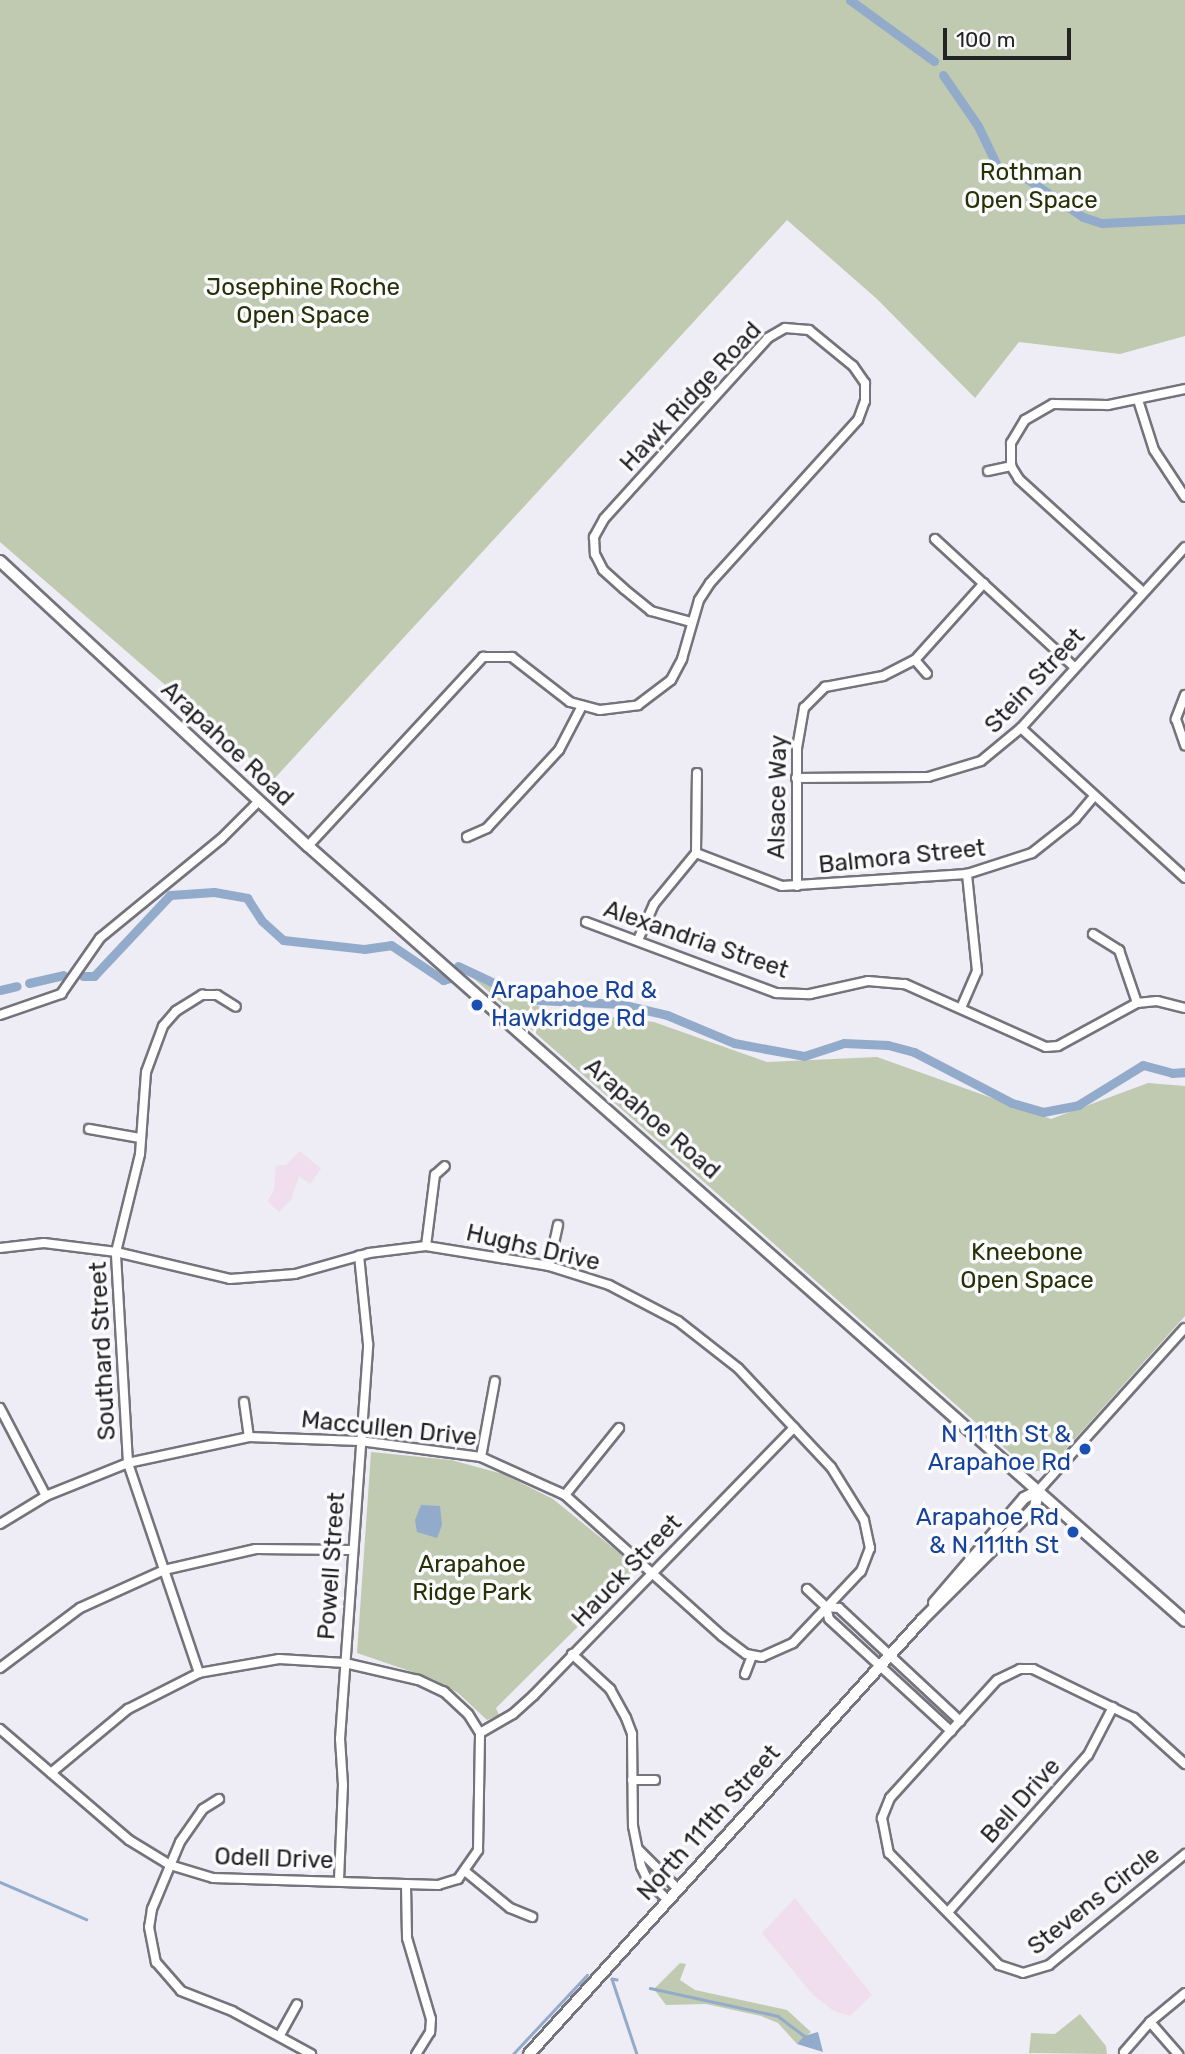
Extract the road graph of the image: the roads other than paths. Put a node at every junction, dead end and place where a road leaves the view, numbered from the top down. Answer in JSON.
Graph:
{"nodes":[{"id":1,"x":1185,"y":389,"type":"edge"},
{"id":2,"x":1138,"y":400,"type":"junction"},
{"id":3,"x":1011,"y":466,"type":"junction"},
{"id":4,"x":988,"y":471,"type":"dead end"},
{"id":5,"x":1185,"y":496,"type":"edge"},
{"id":6,"x":935,"y":539,"type":"dead end"},
{"id":7,"x":1185,"y":547,"type":"edge"},
{"id":8,"x":0,"y":561,"type":"edge"},
{"id":9,"x":984,"y":583,"type":"junction"},
{"id":10,"x":1143,"y":593,"type":"junction"},
{"id":11,"x":691,"y":622,"type":"junction"},
{"id":12,"x":915,"y":660,"type":"junction"},
{"id":13,"x":1074,"y":667,"type":"junction"},
{"id":14,"x":927,"y":674,"type":"dead end"},
{"id":15,"x":1185,"y":695,"type":"edge"},
{"id":16,"x":582,"y":706,"type":"junction"},
{"id":17,"x":1021,"y":728,"type":"junction"},
{"id":18,"x":1185,"y":745,"type":"edge"},
{"id":19,"x":697,"y":773,"type":"dead end"},
{"id":20,"x":796,"y":778,"type":"junction"},
{"id":21,"x":1094,"y":796,"type":"junction"},
{"id":22,"x":258,"y":802,"type":"junction"},
{"id":23,"x":467,"y":837,"type":"dead end"},
{"id":24,"x":308,"y":846,"type":"junction"},
{"id":25,"x":695,"y":853,"type":"junction"},
{"id":26,"x":967,"y":874,"type":"junction"},
{"id":27,"x":1185,"y":878,"type":"edge"},
{"id":28,"x":797,"y":886,"type":"junction"},
{"id":29,"x":586,"y":922,"type":"dead end"},
{"id":30,"x":1093,"y":934,"type":"dead end"},
{"id":31,"x":638,"y":940,"type":"junction"},
{"id":32,"x":1137,"y":1003,"type":"junction"},
{"id":33,"x":236,"y":1007,"type":"dead end"},
{"id":34,"x":961,"y":1009,"type":"junction"},
{"id":35,"x":1185,"y":1009,"type":"edge"},
{"id":36,"x":0,"y":1015,"type":"edge"},
{"id":37,"x":89,"y":1129,"type":"dead end"},
{"id":38,"x":140,"y":1138,"type":"junction"},
{"id":39,"x":445,"y":1166,"type":"dead end"},
{"id":40,"x":558,"y":1225,"type":"dead end"},
{"id":41,"x":426,"y":1246,"type":"junction"},
{"id":42,"x":0,"y":1248,"type":"edge"},
{"id":43,"x":116,"y":1252,"type":"junction"},
{"id":44,"x":359,"y":1255,"type":"junction"},
{"id":45,"x":549,"y":1266,"type":"junction"},
{"id":46,"x":1185,"y":1328,"type":"edge"},
{"id":47,"x":495,"y":1381,"type":"dead end"},
{"id":48,"x":244,"y":1402,"type":"dead end"},
{"id":49,"x":0,"y":1408,"type":"edge"},
{"id":50,"x":620,"y":1428,"type":"dead end"},
{"id":51,"x":793,"y":1428,"type":"junction"},
{"id":52,"x":249,"y":1437,"type":"junction"},
{"id":53,"x":360,"y":1441,"type":"junction"},
{"id":54,"x":481,"y":1457,"type":"junction"},
{"id":55,"x":128,"y":1463,"type":"junction"},
{"id":56,"x":1038,"y":1491,"type":"junction"},
{"id":57,"x":565,"y":1495,"type":"junction"},
{"id":58,"x":46,"y":1496,"type":"junction"},
{"id":59,"x":0,"y":1524,"type":"edge"},
{"id":60,"x":352,"y":1550,"type":"junction"},
{"id":61,"x":164,"y":1570,"type":"junction"},
{"id":62,"x":655,"y":1573,"type":"junction"},
{"id":63,"x":807,"y":1589,"type":"dead end"},
{"id":64,"x":826,"y":1607,"type":"junction"},
{"id":65,"x":1185,"y":1622,"type":"edge"},
{"id":66,"x":572,"y":1654,"type":"junction"},
{"id":67,"x":752,"y":1656,"type":"junction"},
{"id":68,"x":888,"y":1656,"type":"junction"},
{"id":69,"x":345,"y":1663,"type":"junction"},
{"id":70,"x":880,"y":1666,"type":"junction"},
{"id":71,"x":0,"y":1668,"type":"edge"},
{"id":72,"x":199,"y":1673,"type":"junction"},
{"id":73,"x":745,"y":1674,"type":"dead end"},
{"id":74,"x":1112,"y":1707,"type":"junction"},
{"id":75,"x":960,"y":1721,"type":"junction"},
{"id":76,"x":0,"y":1730,"type":"edge"},
{"id":77,"x":951,"y":1731,"type":"junction"},
{"id":78,"x":480,"y":1733,"type":"junction"},
{"id":79,"x":1185,"y":1764,"type":"edge"},
{"id":80,"x":51,"y":1773,"type":"junction"},
{"id":81,"x":632,"y":1780,"type":"junction"},
{"id":82,"x":655,"y":1780,"type":"dead end"},
{"id":83,"x":219,"y":1799,"type":"dead end"},
{"id":84,"x":638,"y":1849,"type":"junction"},
{"id":85,"x":1185,"y":1854,"type":"edge"},
{"id":86,"x":170,"y":1866,"type":"junction"},
{"id":87,"x":467,"y":1872,"type":"junction"},
{"id":88,"x":339,"y":1880,"type":"junction"},
{"id":89,"x":406,"y":1885,"type":"junction"},
{"id":90,"x":678,"y":1889,"type":"junction"},
{"id":91,"x":668,"y":1900,"type":"junction"},
{"id":92,"x":948,"y":1912,"type":"junction"},
{"id":93,"x":532,"y":1917,"type":"dead end"},
{"id":94,"x":1185,"y":1993,"type":"edge"},
{"id":95,"x":297,"y":2004,"type":"dead end"},
{"id":96,"x":1150,"y":2022,"type":"junction"},
{"id":97,"x":280,"y":2035,"type":"junction"},
{"id":98,"x":1124,"y":2052,"type":"edge"},
{"id":99,"x":311,"y":2054,"type":"edge"},
{"id":100,"x":416,"y":2054,"type":"edge"},
{"id":101,"x":528,"y":2054,"type":"edge"},
{"id":102,"x":1178,"y":2054,"type":"edge"}],
"edges":[{"from":1,"to":2,"type":"street"},
{"from":2,"to":3,"type":"street"},
{"from":2,"to":5,"type":"street"},
{"from":3,"to":4,"type":"street"},
{"from":3,"to":10,"type":"street"},
{"from":6,"to":9,"type":"street"},
{"from":7,"to":10,"type":"street","name":"Stein Street"},
{"from":8,"to":22,"type":"main road","name":"Arapahoe Road"},
{"from":9,"to":12,"type":"street","name":"Alsace Way"},
{"from":9,"to":13,"type":"street"},
{"from":10,"to":13,"type":"street","name":"Stein Street"},
{"from":11,"to":11,"type":"street","name":"Hawk Ridge Road"},
{"from":11,"to":16,"type":"street","name":"Hawk Ridge Road"},
{"from":12,"to":14,"type":"street"},
{"from":12,"to":20,"type":"street","name":"Alsace Way"},
{"from":13,"to":17,"type":"street","name":"Stein Street"},
{"from":15,"to":18,"type":"street"},
{"from":16,"to":23,"type":"street"},
{"from":16,"to":24,"type":"street","name":"Hawk Ridge Road"},
{"from":17,"to":20,"type":"street","name":"Stein Street"},
{"from":17,"to":21,"type":"street"},
{"from":19,"to":25,"type":"street"},
{"from":20,"to":28,"type":"street","name":"Alsace Way"},
{"from":21,"to":26,"type":"street","name":"Balmora Street"},
{"from":21,"to":27,"type":"street"},
{"from":22,"to":24,"type":"main road","name":"Arapahoe Road"},
{"from":22,"to":36,"type":"street"},
{"from":24,"to":56,"type":"main road","name":"Arapahoe Road"},
{"from":25,"to":28,"type":"street","name":"Balmora Street"},
{"from":25,"to":31,"type":"street"},
{"from":26,"to":28,"type":"street","name":"Balmora Street"},
{"from":26,"to":34,"type":"street"},
{"from":29,"to":31,"type":"street","name":"Alexandria Street"},
{"from":30,"to":32,"type":"street"},
{"from":31,"to":34,"type":"street","name":"Alexandria Street"},
{"from":32,"to":34,"type":"street","name":"Alexandria Street"},
{"from":32,"to":35,"type":"street"},
{"from":33,"to":38,"type":"street","name":"Southard Street"},
{"from":37,"to":38,"type":"street"},
{"from":38,"to":43,"type":"street","name":"Southard Street"},
{"from":39,"to":41,"type":"street"},
{"from":40,"to":45,"type":"street"},
{"from":41,"to":44,"type":"street","name":"Hughs Drive"},
{"from":41,"to":45,"type":"street","name":"Hughs Drive"},
{"from":42,"to":43,"type":"street","name":"Hughs Drive"},
{"from":43,"to":44,"type":"street","name":"Hughs Drive"},
{"from":43,"to":55,"type":"street","name":"Southard Street"},
{"from":44,"to":53,"type":"street","name":"Powell Street"},
{"from":45,"to":51,"type":"street","name":"Hughs Drive"},
{"from":46,"to":56,"type":"street","name":"North 111th Street"},
{"from":47,"to":54,"type":"street"},
{"from":48,"to":52,"type":"street"},
{"from":49,"to":58,"type":"street"},
{"from":50,"to":57,"type":"street"},
{"from":51,"to":62,"type":"street","name":"Hauck Street"},
{"from":51,"to":64,"type":"street","name":"Hughs Drive"},
{"from":52,"to":53,"type":"street","name":"Maccullen Drive"},
{"from":52,"to":55,"type":"street","name":"Maccullen Drive"},
{"from":53,"to":54,"type":"street","name":"Maccullen Drive"},
{"from":53,"to":60,"type":"street","name":"Powell Street"},
{"from":54,"to":57,"type":"street","name":"Maccullen Drive"},
{"from":55,"to":58,"type":"street","name":"Maccullen Drive"},
{"from":55,"to":61,"type":"street","name":"Southard Street"},
{"from":56,"to":65,"type":"main road","name":"Arapahoe Road"},
{"from":56,"to":68,"type":"main road","name":"North 111th Street"},
{"from":57,"to":62,"type":"street","name":"Maccullen Drive"},
{"from":58,"to":59,"type":"street","name":"Maccullen Drive"},
{"from":60,"to":61,"type":"street"},
{"from":60,"to":69,"type":"street","name":"Powell Street"},
{"from":61,"to":71,"type":"street"},
{"from":61,"to":72,"type":"street","name":"Southard Street"},
{"from":62,"to":66,"type":"street","name":"Hauck Street"},
{"from":62,"to":67,"type":"street","name":"Maccullen Drive"},
{"from":63,"to":64,"type":"street"},
{"from":64,"to":67,"type":"street","name":"Hughs Drive"},
{"from":64,"to":68,"type":"street"},
{"from":64,"to":70,"type":"street"},
{"from":66,"to":78,"type":"street","name":"Hauck Street"},
{"from":66,"to":81,"type":"street"},
{"from":67,"to":73,"type":"street"},
{"from":68,"to":70,"type":"main road","name":"North 111th Street"},
{"from":68,"to":75,"type":"street"},
{"from":69,"to":72,"type":"street"},
{"from":69,"to":78,"type":"street"},
{"from":69,"to":88,"type":"street","name":"Powell Street"},
{"from":70,"to":77,"type":"street"},
{"from":70,"to":90,"type":"main road","name":"North 111th Street"},
{"from":72,"to":80,"type":"street"},
{"from":74,"to":75,"type":"street"},
{"from":74,"to":79,"type":"street"},
{"from":74,"to":92,"type":"street","name":"Bell Drive"},
{"from":75,"to":77,"type":"street"},
{"from":76,"to":80,"type":"street","name":"Odell Drive"},
{"from":77,"to":92,"type":"street"},
{"from":78,"to":87,"type":"street"},
{"from":80,"to":86,"type":"street","name":"Odell Drive"},
{"from":81,"to":82,"type":"street"},
{"from":81,"to":84,"type":"street"},
{"from":83,"to":86,"type":"street"},
{"from":84,"to":90,"type":"street"},
{"from":84,"to":91,"type":"street"},
{"from":85,"to":92,"type":"street","name":"Stevens Circle"},
{"from":86,"to":88,"type":"street","name":"Odell Drive"},
{"from":86,"to":97,"type":"street"},
{"from":87,"to":89,"type":"street","name":"Odell Drive"},
{"from":87,"to":93,"type":"street"},
{"from":88,"to":89,"type":"street","name":"Odell Drive"},
{"from":89,"to":100,"type":"street"},
{"from":90,"to":91,"type":"main road","name":"North 111th Street"},
{"from":91,"to":101,"type":"main road","name":"North 111th Street"},
{"from":94,"to":96,"type":"street"},
{"from":95,"to":97,"type":"street"},
{"from":96,"to":98,"type":"street"},
{"from":96,"to":102,"type":"street"},
{"from":97,"to":99,"type":"street"}]}
